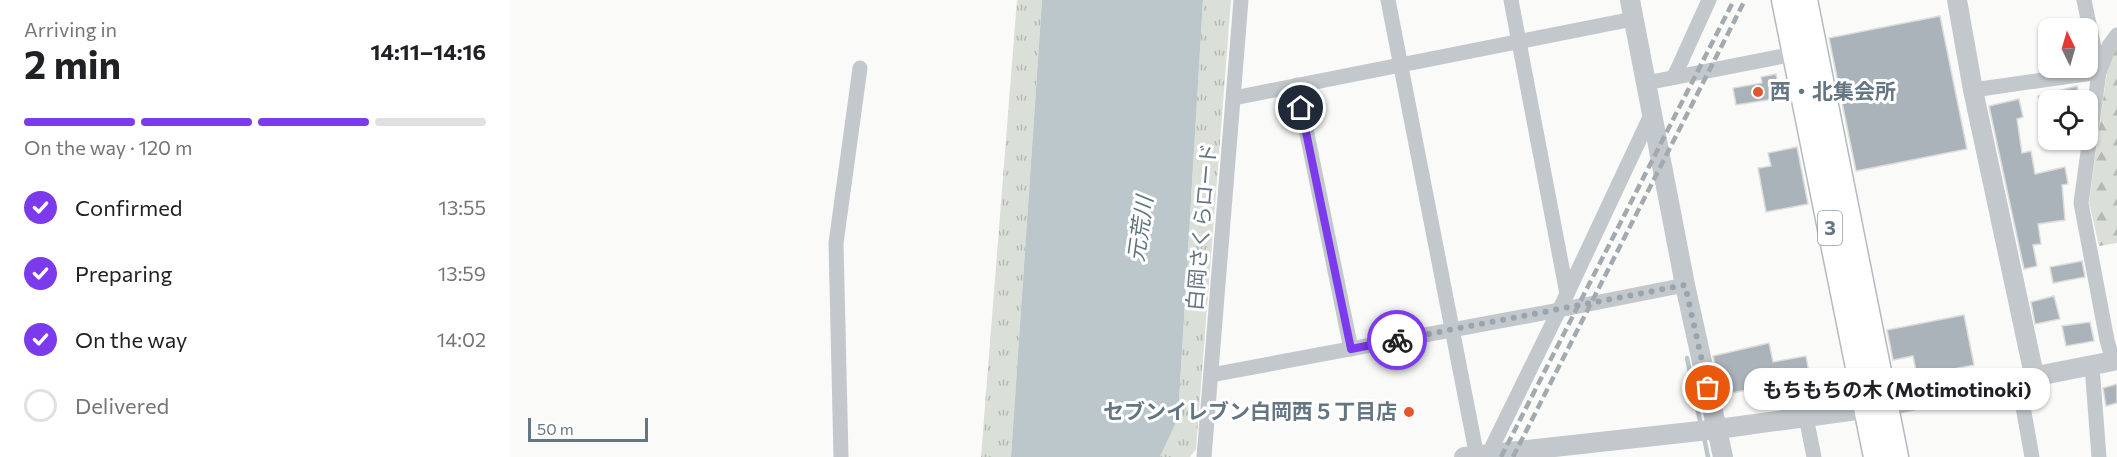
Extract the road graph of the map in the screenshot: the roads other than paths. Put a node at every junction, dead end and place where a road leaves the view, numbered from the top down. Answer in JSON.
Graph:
{"nodes":[{"id":1,"x":1241,"y":0,"type":"edge"},
{"id":2,"x":1388,"y":0,"type":"edge"},
{"id":3,"x":1511,"y":0,"type":"edge"},
{"id":4,"x":1709,"y":0,"type":"edge"},
{"id":5,"x":1784,"y":0,"type":"edge"},
{"id":6,"x":1805,"y":0,"type":"edge"},
{"id":7,"x":1957,"y":0,"type":"edge"},
{"id":8,"x":2084,"y":0,"type":"edge"},
{"id":9,"x":1632,"y":10,"type":"edge"},
{"id":10,"x":2117,"y":35,"type":"edge"},
{"id":11,"x":1520,"y":42,"type":"junction"},
{"id":12,"x":1794,"y":54,"type":"junction"},
{"id":13,"x":1401,"y":64,"type":"junction"},
{"id":14,"x":860,"y":68,"type":"dead end"},
{"id":15,"x":2099,"y":72,"type":"junction"},
{"id":16,"x":1674,"y":77,"type":"junction"},
{"id":17,"x":1646,"y":83,"type":"junction"},
{"id":18,"x":1297,"y":85,"type":"junction"},
{"id":19,"x":1973,"y":90,"type":"junction"},
{"id":20,"x":1234,"y":99,"type":"junction"},
{"id":21,"x":1651,"y":115,"type":"junction"},
{"id":22,"x":1685,"y":285,"type":"junction"},
{"id":23,"x":1568,"y":294,"type":"junction"},
{"id":24,"x":1560,"y":310,"type":"junction"},
{"id":25,"x":1453,"y":330,"type":"junction"},
{"id":26,"x":1351,"y":349,"type":"junction"},
{"id":27,"x":2115,"y":361,"type":"edge"},
{"id":28,"x":2092,"y":366,"type":"junction"},
{"id":29,"x":1211,"y":375,"type":"junction"},
{"id":30,"x":2026,"y":377,"type":"junction"},
{"id":31,"x":1876,"y":407,"type":"junction"},
{"id":32,"x":1806,"y":417,"type":"junction"},
{"id":33,"x":1718,"y":429,"type":"junction"},
{"id":34,"x":1477,"y":456,"type":"edge"},
{"id":35,"x":841,"y":457,"type":"edge"},
{"id":36,"x":1204,"y":457,"type":"edge"},
{"id":37,"x":1724,"y":457,"type":"edge"},
{"id":38,"x":1814,"y":457,"type":"edge"},
{"id":39,"x":1876,"y":457,"type":"edge"},
{"id":40,"x":1896,"y":457,"type":"edge"},
{"id":41,"x":2032,"y":457,"type":"edge"},
{"id":42,"x":2099,"y":457,"type":"edge"}],
"edges":[{"from":1,"to":20,"type":"street","name":"白岡さくらロード"},
{"from":2,"to":13,"type":"street"},
{"from":3,"to":11,"type":"street"},
{"from":4,"to":16,"type":"street"},
{"from":5,"to":12,"type":"main road","number":"3"},
{"from":6,"to":31,"type":"main road","number":"3"},
{"from":7,"to":19,"type":"street"},
{"from":8,"to":15,"type":"street"},
{"from":9,"to":11,"type":"street"},
{"from":9,"to":17,"type":"street"},
{"from":10,"to":15,"type":"street"},
{"from":11,"to":13,"type":"street"},
{"from":11,"to":23,"type":"street"},
{"from":12,"to":16,"type":"street"},
{"from":12,"to":31,"type":"main road","number":"3"},
{"from":13,"to":18,"type":"street"},
{"from":13,"to":25,"type":"street"},
{"from":14,"to":35,"type":"street"},
{"from":15,"to":19,"type":"street"},
{"from":15,"to":27,"type":"street"},
{"from":16,"to":17,"type":"street"},
{"from":17,"to":21,"type":"street"},
{"from":18,"to":20,"type":"street"},
{"from":18,"to":26,"type":"street"},
{"from":19,"to":30,"type":"street"},
{"from":20,"to":29,"type":"street","name":"白岡さくらロード"},
{"from":21,"to":22,"type":"street"},
{"from":21,"to":23,"type":"street"},
{"from":22,"to":24,"type":"street"},
{"from":22,"to":33,"type":"street"},
{"from":23,"to":24,"type":"street"},
{"from":24,"to":25,"type":"street"},
{"from":24,"to":34,"type":"street"},
{"from":25,"to":26,"type":"street"},
{"from":25,"to":34,"type":"street"},
{"from":26,"to":29,"type":"street"},
{"from":27,"to":28,"type":"street"},
{"from":28,"to":30,"type":"street"},
{"from":28,"to":42,"type":"street"},
{"from":29,"to":36,"type":"street","name":"白岡さくらロード"},
{"from":30,"to":31,"type":"street"},
{"from":30,"to":41,"type":"street"},
{"from":31,"to":32,"type":"street"},
{"from":31,"to":39,"type":"main road","number":"3"},
{"from":31,"to":40,"type":"main road","number":"3"},
{"from":32,"to":33,"type":"street"},
{"from":32,"to":38,"type":"street"},
{"from":33,"to":34,"type":"street"},
{"from":33,"to":37,"type":"street"}]}
